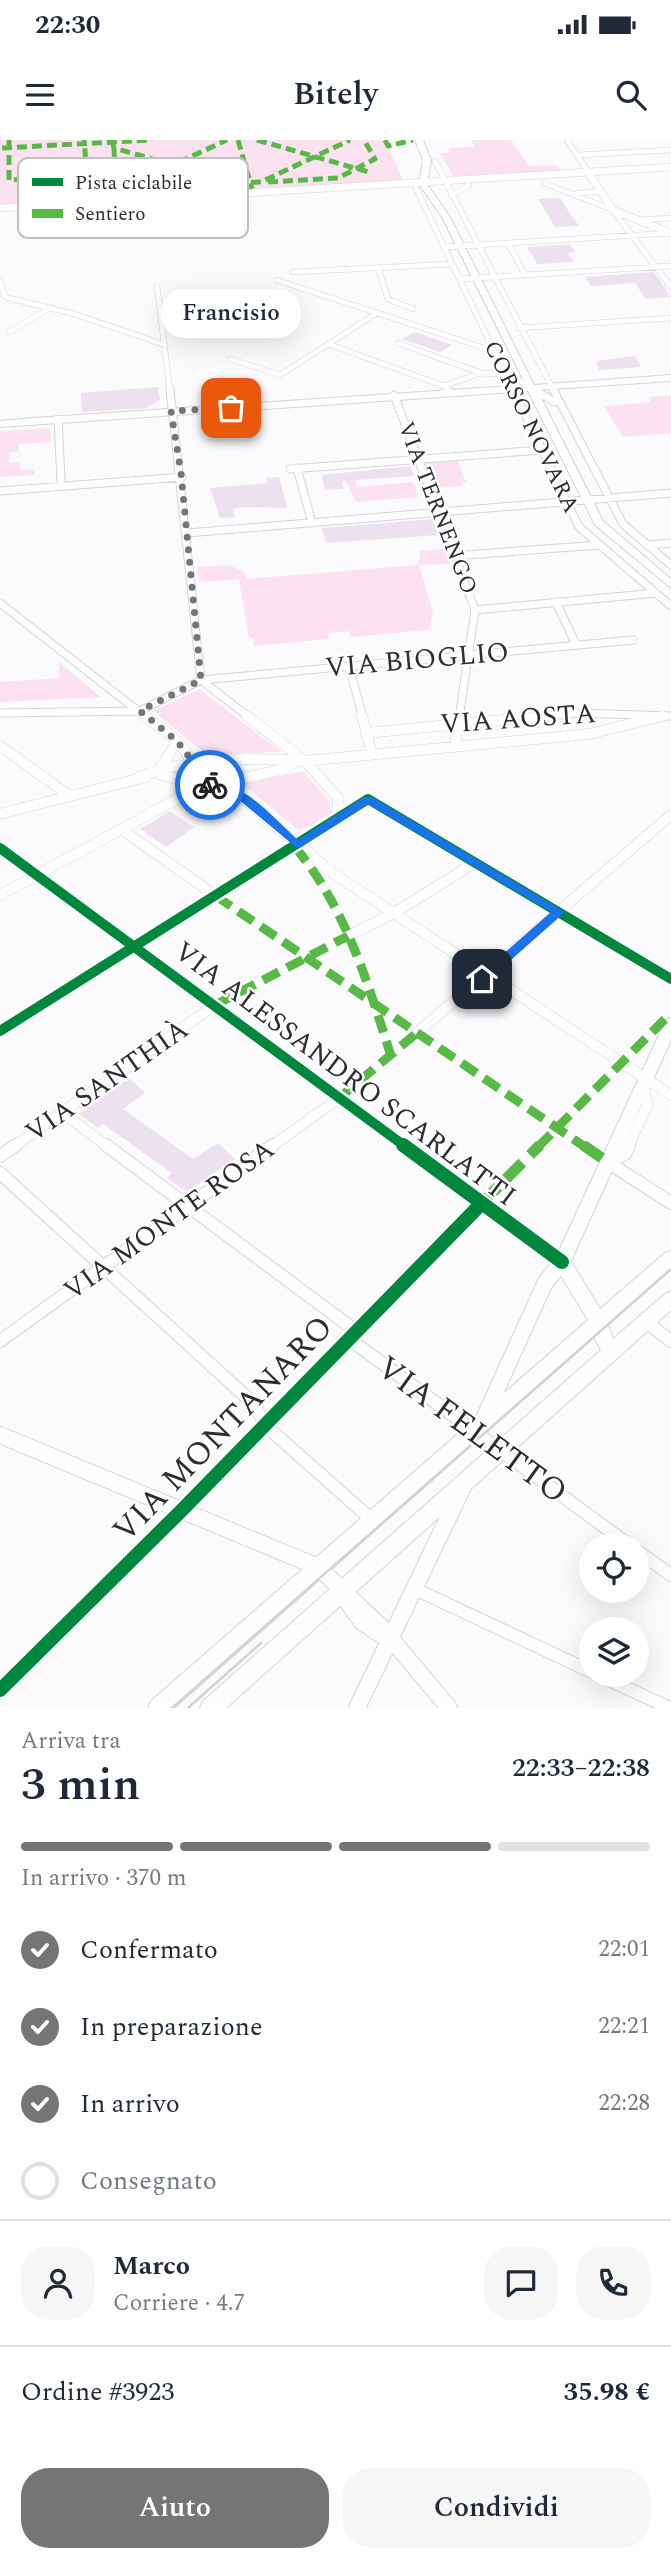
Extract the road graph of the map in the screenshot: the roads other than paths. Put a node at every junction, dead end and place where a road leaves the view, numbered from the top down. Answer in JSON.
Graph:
{"nodes":[{"id":1,"x":419,"y":140,"type":"edge"},
{"id":2,"x":425,"y":140,"type":"edge"},
{"id":3,"x":567,"y":140,"type":"edge"},
{"id":4,"x":671,"y":150,"type":"edge"},
{"id":5,"x":578,"y":155,"type":"junction"},
{"id":6,"x":671,"y":167,"type":"edge"},
{"id":7,"x":671,"y":174,"type":"edge"},
{"id":8,"x":590,"y":175,"type":"junction"},
{"id":9,"x":544,"y":183,"type":"dead end"},
{"id":10,"x":418,"y":184,"type":"junction"},
{"id":11,"x":439,"y":184,"type":"junction"},
{"id":12,"x":469,"y":185,"type":"junction"},
{"id":13,"x":600,"y":191,"type":"junction"},
{"id":14,"x":248,"y":194,"type":"edge"},
{"id":15,"x":573,"y":194,"type":"junction"},
{"id":16,"x":451,"y":196,"type":"junction"},
{"id":17,"x":438,"y":202,"type":"junction"},
{"id":18,"x":18,"y":207,"type":"edge"},
{"id":19,"x":0,"y":208,"type":"edge"},
{"id":20,"x":613,"y":210,"type":"junction"},
{"id":21,"x":460,"y":213,"type":"junction"},
{"id":22,"x":446,"y":217,"type":"junction"},
{"id":23,"x":431,"y":218,"type":"junction"},
{"id":24,"x":671,"y":218,"type":"edge"},
{"id":25,"x":638,"y":220,"type":"junction"},
{"id":26,"x":671,"y":233,"type":"edge"},
{"id":27,"x":471,"y":234,"type":"junction"},
{"id":28,"x":455,"y":235,"type":"junction"},
{"id":29,"x":634,"y":235,"type":"junction"},
{"id":30,"x":508,"y":243,"type":"junction"},
{"id":31,"x":477,"y":245,"type":"junction"},
{"id":32,"x":461,"y":246,"type":"junction"},
{"id":33,"x":445,"y":247,"type":"junction"},
{"id":34,"x":452,"y":264,"type":"junction"},
{"id":35,"x":671,"y":266,"type":"edge"},
{"id":36,"x":656,"y":267,"type":"junction"},
{"id":37,"x":378,"y":268,"type":"junction"},
{"id":38,"x":293,"y":272,"type":"dead end"},
{"id":39,"x":525,"y":275,"type":"junction"},
{"id":40,"x":493,"y":277,"type":"junction"},
{"id":41,"x":477,"y":278,"type":"junction"},
{"id":42,"x":460,"y":279,"type":"junction"},
{"id":43,"x":277,"y":280,"type":"dead end"},
{"id":44,"x":0,"y":281,"type":"edge"},
{"id":45,"x":157,"y":286,"type":"dead end"},
{"id":46,"x":671,"y":287,"type":"edge"},
{"id":47,"x":48,"y":309,"type":"junction"},
{"id":48,"x":413,"y":309,"type":"dead end"},
{"id":49,"x":377,"y":313,"type":"junction"},
{"id":50,"x":671,"y":318,"type":"edge"},
{"id":51,"x":519,"y":328,"type":"junction"},
{"id":52,"x":9,"y":332,"type":"dead end"},
{"id":53,"x":398,"y":343,"type":"dead end"},
{"id":54,"x":328,"y":344,"type":"junction"},
{"id":55,"x":165,"y":345,"type":"junction"},
{"id":56,"x":493,"y":351,"type":"junction"},
{"id":57,"x":230,"y":359,"type":"dead end"},
{"id":58,"x":500,"y":365,"type":"junction"},
{"id":59,"x":481,"y":373,"type":"junction"},
{"id":60,"x":504,"y":374,"type":"junction"},
{"id":61,"x":669,"y":378,"type":"edge"},
{"id":62,"x":531,"y":387,"type":"junction"},
{"id":63,"x":550,"y":387,"type":"junction"},
{"id":64,"x":447,"y":388,"type":"junction"},
{"id":65,"x":512,"y":388,"type":"junction"},
{"id":66,"x":394,"y":396,"type":"junction"},
{"id":67,"x":562,"y":409,"type":"junction"},
{"id":68,"x":171,"y":412,"type":"junction"},
{"id":69,"x":58,"y":420,"type":"junction"},
{"id":70,"x":0,"y":424,"type":"edge"},
{"id":71,"x":542,"y":450,"type":"junction"},
{"id":72,"x":417,"y":459,"type":"junction"},
{"id":73,"x":182,"y":477,"type":"junction"},
{"id":74,"x":61,"y":480,"type":"dead end"},
{"id":75,"x":559,"y":485,"type":"junction"},
{"id":76,"x":0,"y":491,"type":"edge"},
{"id":77,"x":671,"y":494,"type":"edge"},
{"id":78,"x":609,"y":499,"type":"junction"},
{"id":79,"x":588,"y":500,"type":"junction"},
{"id":80,"x":567,"y":502,"type":"junction"},
{"id":81,"x":438,"y":513,"type":"junction"},
{"id":82,"x":312,"y":523,"type":"junction"},
{"id":83,"x":623,"y":524,"type":"junction"},
{"id":84,"x":187,"y":533,"type":"junction"},
{"id":85,"x":671,"y":543,"type":"edge"},
{"id":86,"x":599,"y":545,"type":"junction"},
{"id":87,"x":648,"y":545,"type":"junction"},
{"id":88,"x":453,"y":556,"type":"junction"},
{"id":89,"x":671,"y":565,"type":"edge"},
{"id":90,"x":671,"y":585,"type":"edge"},
{"id":91,"x":656,"y":593,"type":"junction"},
{"id":92,"x":0,"y":603,"type":"edge"},
{"id":93,"x":556,"y":603,"type":"junction"},
{"id":94,"x":671,"y":606,"type":"edge"},
{"id":95,"x":475,"y":610,"type":"junction"},
{"id":96,"x":633,"y":640,"type":"dead end"},
{"id":97,"x":576,"y":645,"type":"junction"},
{"id":98,"x":469,"y":654,"type":"junction"},
{"id":99,"x":349,"y":666,"type":"junction"},
{"id":100,"x":201,"y":680,"type":"junction"},
{"id":101,"x":121,"y":696,"type":"junction"},
{"id":102,"x":140,"y":711,"type":"junction"},
{"id":103,"x":0,"y":713,"type":"edge"},
{"id":104,"x":100,"y":713,"type":"junction"},
{"id":105,"x":667,"y":716,"type":"edge"},
{"id":106,"x":460,"y":722,"type":"junction"},
{"id":107,"x":366,"y":733,"type":"junction"},
{"id":108,"x":177,"y":741,"type":"junction"},
{"id":109,"x":0,"y":746,"type":"edge"},
{"id":110,"x":455,"y":746,"type":"junction"},
{"id":111,"x":372,"y":754,"type":"junction"},
{"id":112,"x":300,"y":761,"type":"junction"},
{"id":113,"x":211,"y":762,"type":"junction"},
{"id":114,"x":191,"y":766,"type":"junction"},
{"id":115,"x":160,"y":769,"type":"junction"},
{"id":116,"x":139,"y":777,"type":"junction"},
{"id":117,"x":186,"y":778,"type":"junction"},
{"id":118,"x":216,"y":783,"type":"junction"},
{"id":119,"x":201,"y":786,"type":"junction"},
{"id":120,"x":70,"y":796,"type":"junction"},
{"id":121,"x":0,"y":814,"type":"edge"},
{"id":122,"x":671,"y":815,"type":"edge"},
{"id":123,"x":337,"y":820,"type":"junction"},
{"id":124,"x":121,"y":829,"type":"junction"},
{"id":125,"x":299,"y":844,"type":"junction"},
{"id":126,"x":0,"y":848,"type":"edge"},
{"id":127,"x":476,"y":862,"type":"junction"},
{"id":128,"x":37,"y":876,"type":"junction"},
{"id":129,"x":0,"y":895,"type":"edge"},
{"id":130,"x":216,"y":896,"type":"junction"},
{"id":131,"x":559,"y":912,"type":"junction"},
{"id":132,"x":394,"y":913,"type":"junction"},
{"id":133,"x":348,"y":936,"type":"dead end"},
{"id":134,"x":135,"y":947,"type":"junction"},
{"id":135,"x":488,"y":974,"type":"junction"},
{"id":136,"x":671,"y":979,"type":"edge"},
{"id":137,"x":215,"y":1005,"type":"junction"},
{"id":138,"x":671,"y":1024,"type":"edge"},
{"id":139,"x":0,"y":1031,"type":"edge"},
{"id":140,"x":418,"y":1032,"type":"dead end"},
{"id":141,"x":644,"y":1083,"type":"junction"},
{"id":142,"x":671,"y":1095,"type":"edge"},
{"id":143,"x":339,"y":1098,"type":"junction"},
{"id":144,"x":63,"y":1113,"type":"junction"},
{"id":145,"x":0,"y":1156,"type":"edge"},
{"id":146,"x":610,"y":1162,"type":"junction"},
{"id":147,"x":0,"y":1172,"type":"edge"},
{"id":148,"x":482,"y":1203,"type":"junction"},
{"id":149,"x":671,"y":1203,"type":"edge"},
{"id":150,"x":185,"y":1205,"type":"junction"},
{"id":151,"x":671,"y":1258,"type":"edge"},
{"id":152,"x":562,"y":1262,"type":"junction"},
{"id":153,"x":103,"y":1269,"type":"junction"},
{"id":154,"x":671,"y":1299,"type":"edge"},
{"id":155,"x":598,"y":1321,"type":"junction"},
{"id":156,"x":646,"y":1322,"type":"junction"},
{"id":157,"x":352,"y":1334,"type":"junction"},
{"id":158,"x":671,"y":1340,"type":"edge"},
{"id":159,"x":0,"y":1341,"type":"edge"},
{"id":160,"x":612,"y":1351,"type":"junction"},
{"id":161,"x":266,"y":1426,"type":"junction"},
{"id":162,"x":473,"y":1432,"type":"junction"},
{"id":163,"x":0,"y":1435,"type":"edge"},
{"id":164,"x":499,"y":1451,"type":"junction"},
{"id":165,"x":466,"y":1479,"type":"junction"},
{"id":166,"x":183,"y":1509,"type":"junction"},
{"id":167,"x":371,"y":1519,"type":"junction"},
{"id":168,"x":612,"y":1533,"type":"edge"},
{"id":169,"x":649,"y":1559,"type":"edge"},
{"id":170,"x":318,"y":1567,"type":"junction"},
{"id":171,"x":671,"y":1575,"type":"edge"},
{"id":172,"x":415,"y":1589,"type":"junction"},
{"id":173,"x":341,"y":1590,"type":"junction"},
{"id":174,"x":390,"y":1640,"type":"junction"},
{"id":175,"x":579,"y":1666,"type":"edge"},
{"id":176,"x":624,"y":1687,"type":"edge"},
{"id":177,"x":0,"y":1690,"type":"edge"},
{"id":178,"x":158,"y":1708,"type":"edge"},
{"id":179,"x":210,"y":1708,"type":"edge"},
{"id":180,"x":357,"y":1708,"type":"edge"},
{"id":181,"x":449,"y":1708,"type":"edge"},
{"id":182,"x":670,"y":1708,"type":"edge"}],
"edges":[{"from":1,"to":10,"type":"main road","name":"CORSO NOVARA"},
{"from":2,"to":11,"type":"main road","name":"CORSO NOVARA"},
{"from":3,"to":5,"type":"street"},
{"from":4,"to":5,"type":"street"},
{"from":5,"to":8,"type":"street"},
{"from":6,"to":8,"type":"street"},
{"from":7,"to":8,"type":"street"},
{"from":8,"to":11,"type":"street"},
{"from":8,"to":12,"type":"street"},
{"from":8,"to":13,"type":"street"},
{"from":9,"to":15,"type":"street"},
{"from":10,"to":11,"type":"street"},
{"from":10,"to":14,"type":"street"},
{"from":10,"to":17,"type":"main road","name":"CORSO NOVARA"},
{"from":10,"to":23,"type":"street","name":"CORSO NOVARA"},
{"from":11,"to":12,"type":"street"},
{"from":11,"to":16,"type":"street","name":"CORSO NOVARA"},
{"from":11,"to":17,"type":"main road","name":"CORSO NOVARA"},
{"from":11,"to":21,"type":"street"},
{"from":12,"to":16,"type":"street"},
{"from":13,"to":15,"type":"street"},
{"from":13,"to":20,"type":"street"},
{"from":15,"to":20,"type":"street"},
{"from":16,"to":21,"type":"street","name":"CORSO NOVARA"},
{"from":17,"to":22,"type":"main road","name":"CORSO NOVARA"},
{"from":18,"to":19,"type":"street"},
{"from":20,"to":25,"type":"street"},
{"from":20,"to":29,"type":"street"},
{"from":21,"to":27,"type":"street","name":"CORSO NOVARA"},
{"from":22,"to":23,"type":"street"},
{"from":22,"to":28,"type":"main road","name":"CORSO NOVARA"},
{"from":23,"to":33,"type":"street","name":"CORSO NOVARA"},
{"from":24,"to":25,"type":"street"},
{"from":25,"to":26,"type":"street"},
{"from":26,"to":29,"type":"street"},
{"from":27,"to":28,"type":"street"},
{"from":27,"to":31,"type":"street","name":"CORSO NOVARA"},
{"from":28,"to":32,"type":"main road","name":"CORSO NOVARA"},
{"from":29,"to":30,"type":"street"},
{"from":29,"to":36,"type":"street"},
{"from":30,"to":31,"type":"street"},
{"from":30,"to":39,"type":"street"},
{"from":31,"to":32,"type":"street"},
{"from":31,"to":40,"type":"street","name":"CORSO NOVARA"},
{"from":32,"to":33,"type":"street"},
{"from":32,"to":41,"type":"main road","name":"CORSO NOVARA"},
{"from":33,"to":34,"type":"street","name":"CORSO NOVARA"},
{"from":34,"to":37,"type":"street"},
{"from":34,"to":42,"type":"street","name":"CORSO NOVARA"},
{"from":35,"to":36,"type":"street"},
{"from":36,"to":39,"type":"street"},
{"from":36,"to":46,"type":"street"},
{"from":37,"to":38,"type":"street"},
{"from":37,"to":48,"type":"street"},
{"from":39,"to":40,"type":"street"},
{"from":40,"to":41,"type":"street"},
{"from":40,"to":51,"type":"street","name":"CORSO NOVARA"},
{"from":41,"to":42,"type":"street"},
{"from":41,"to":62,"type":"main road","name":"CORSO NOVARA"},
{"from":42,"to":56,"type":"street","name":"CORSO NOVARA"},
{"from":43,"to":49,"type":"street"},
{"from":44,"to":47,"type":"street"},
{"from":45,"to":55,"type":"street"},
{"from":47,"to":52,"type":"street"},
{"from":47,"to":55,"type":"street"},
{"from":49,"to":54,"type":"street"},
{"from":49,"to":56,"type":"street"},
{"from":50,"to":51,"type":"street"},
{"from":51,"to":63,"type":"street","name":"CORSO NOVARA"},
{"from":53,"to":59,"type":"street"},
{"from":54,"to":57,"type":"street"},
{"from":54,"to":64,"type":"street"},
{"from":55,"to":68,"type":"street"},
{"from":56,"to":58,"type":"street","name":"CORSO NOVARA"},
{"from":58,"to":60,"type":"street","name":"CORSO NOVARA"},
{"from":58,"to":62,"type":"street"},
{"from":59,"to":60,"type":"street"},
{"from":59,"to":64,"type":"street"},
{"from":60,"to":65,"type":"street","name":"CORSO NOVARA"},
{"from":61,"to":63,"type":"main road"},
{"from":62,"to":63,"type":"main road"},
{"from":62,"to":65,"type":"main road"},
{"from":62,"to":67,"type":"street"},
{"from":62,"to":79,"type":"main road","name":"CORSO NOVARA"},
{"from":63,"to":67,"type":"street","name":"CORSO NOVARA"},
{"from":64,"to":65,"type":"main road"},
{"from":64,"to":66,"type":"main road"},
{"from":65,"to":71,"type":"street","name":"CORSO NOVARA"},
{"from":66,"to":68,"type":"main road"},
{"from":66,"to":72,"type":"street","name":"VIA TERNENGO"},
{"from":67,"to":78,"type":"street","name":"CORSO NOVARA"},
{"from":68,"to":69,"type":"main road"},
{"from":68,"to":73,"type":"street"},
{"from":69,"to":70,"type":"main road"},
{"from":69,"to":74,"type":"street"},
{"from":71,"to":72,"type":"street"},
{"from":71,"to":75,"type":"street","name":"CORSO NOVARA"},
{"from":72,"to":81,"type":"street","name":"VIA TERNENGO"},
{"from":72,"to":82,"type":"street"},
{"from":73,"to":76,"type":"street"},
{"from":73,"to":84,"type":"street"},
{"from":75,"to":79,"type":"street"},
{"from":75,"to":80,"type":"street","name":"CORSO NOVARA"},
{"from":77,"to":78,"type":"street"},
{"from":78,"to":79,"type":"street"},
{"from":78,"to":83,"type":"street","name":"CORSO NOVARA"},
{"from":79,"to":80,"type":"street"},
{"from":79,"to":83,"type":"street"},
{"from":79,"to":90,"type":"main road","name":"CORSO NOVARA"},
{"from":80,"to":81,"type":"street"},
{"from":80,"to":86,"type":"street","name":"CORSO NOVARA"},
{"from":81,"to":82,"type":"street"},
{"from":81,"to":88,"type":"street","name":"VIA TERNENGO"},
{"from":82,"to":84,"type":"street"},
{"from":83,"to":87,"type":"street","name":"CORSO NOVARA"},
{"from":84,"to":100,"type":"street"},
{"from":85,"to":87,"type":"street"},
{"from":86,"to":88,"type":"street"},
{"from":86,"to":91,"type":"street","name":"CORSO NOVARA"},
{"from":87,"to":89,"type":"street","name":"CORSO NOVARA"},
{"from":88,"to":95,"type":"street","name":"VIA TERNENGO"},
{"from":91,"to":93,"type":"street"},
{"from":91,"to":94,"type":"street","name":"CORSO NOVARA"},
{"from":92,"to":101,"type":"street"},
{"from":93,"to":95,"type":"street"},
{"from":93,"to":97,"type":"street"},
{"from":95,"to":98,"type":"street","name":"VIA TERNENGO"},
{"from":96,"to":97,"type":"street","name":"VIA BIOGLIO"},
{"from":97,"to":98,"type":"street","name":"VIA BIOGLIO"},
{"from":98,"to":99,"type":"street","name":"VIA BIOGLIO"},
{"from":98,"to":106,"type":"street","name":"VIA TERNENGO"},
{"from":99,"to":100,"type":"street","name":"VIA BIOGLIO"},
{"from":99,"to":107,"type":"street"},
{"from":100,"to":102,"type":"street"},
{"from":100,"to":112,"type":"street"},
{"from":101,"to":102,"type":"street"},
{"from":101,"to":104,"type":"street"},
{"from":102,"to":104,"type":"street"},
{"from":102,"to":108,"type":"street"},
{"from":103,"to":104,"type":"street"},
{"from":105,"to":106,"type":"street","name":"VIA AOSTA"},
{"from":105,"to":110,"type":"street"},
{"from":106,"to":107,"type":"street","name":"VIA AOSTA"},
{"from":106,"to":110,"type":"street","name":"VIA TERNENGO"},
{"from":107,"to":111,"type":"street"},
{"from":108,"to":114,"type":"street"},
{"from":108,"to":115,"type":"street"},
{"from":109,"to":120,"type":"street"},
{"from":110,"to":111,"type":"street"},
{"from":111,"to":112,"type":"street"},
{"from":112,"to":113,"type":"street"},
{"from":112,"to":118,"type":"street"},
{"from":112,"to":123,"type":"street"},
{"from":113,"to":114,"type":"street"},
{"from":113,"to":118,"type":"street"},
{"from":114,"to":115,"type":"street"},
{"from":114,"to":117,"type":"street"},
{"from":115,"to":116,"type":"street"},
{"from":116,"to":117,"type":"street"},
{"from":116,"to":120,"type":"street"},
{"from":117,"to":119,"type":"street"},
{"from":118,"to":119,"type":"street"},
{"from":118,"to":125,"type":"street"},
{"from":119,"to":124,"type":"street"},
{"from":120,"to":121,"type":"street"},
{"from":122,"to":131,"type":"street"},
{"from":123,"to":125,"type":"street"},
{"from":123,"to":127,"type":"street"},
{"from":124,"to":128,"type":"street"},
{"from":124,"to":130,"type":"street"},
{"from":125,"to":130,"type":"street"},
{"from":125,"to":132,"type":"street"},
{"from":126,"to":128,"type":"street","name":"VIA ALESSANDRO SCARLATTI"},
{"from":127,"to":131,"type":"street"},
{"from":127,"to":132,"type":"street"},
{"from":128,"to":129,"type":"street"},
{"from":128,"to":134,"type":"street","name":"VIA ALESSANDRO SCARLATTI"},
{"from":130,"to":134,"type":"street"},
{"from":131,"to":135,"type":"street"},
{"from":131,"to":136,"type":"street"},
{"from":132,"to":133,"type":"street"},
{"from":132,"to":135,"type":"street"},
{"from":134,"to":137,"type":"street","name":"VIA ALESSANDRO SCARLATTI"},
{"from":134,"to":139,"type":"street"},
{"from":135,"to":140,"type":"street"},
{"from":135,"to":141,"type":"street"},
{"from":137,"to":143,"type":"street","name":"VIA ALESSANDRO SCARLATTI"},
{"from":137,"to":144,"type":"street","name":"VIA SANTHIÀ"},
{"from":138,"to":141,"type":"main road"},
{"from":141,"to":142,"type":"street"},
{"from":141,"to":146,"type":"main road"},
{"from":143,"to":148,"type":"street","name":"VIA ALESSANDRO SCARLATTI"},
{"from":143,"to":150,"type":"street","name":"VIA MONTE ROSA"},
{"from":144,"to":145,"type":"street","name":"VIA SANTHIÀ"},
{"from":144,"to":150,"type":"street","name":"VIA FELETTO"},
{"from":146,"to":149,"type":"street"},
{"from":146,"to":152,"type":"main road"},
{"from":147,"to":153,"type":"street"},
{"from":148,"to":152,"type":"street","name":"VIA ALESSANDRO SCARLATTI"},
{"from":148,"to":157,"type":"street","name":"VIA MONTANARO"},
{"from":150,"to":153,"type":"street","name":"VIA MONTE ROSA"},
{"from":150,"to":157,"type":"street","name":"VIA FELETTO"},
{"from":151,"to":155,"type":"main road"},
{"from":152,"to":155,"type":"main road"},
{"from":152,"to":162,"type":"main road"},
{"from":153,"to":159,"type":"street","name":"VIA MONTE ROSA"},
{"from":153,"to":161,"type":"street"},
{"from":154,"to":156,"type":"main road"},
{"from":155,"to":160,"type":"main road"},
{"from":155,"to":162,"type":"main road"},
{"from":156,"to":158,"type":"street"},
{"from":156,"to":160,"type":"main road"},
{"from":157,"to":161,"type":"street","name":"VIA MONTANARO"},
{"from":157,"to":162,"type":"street","name":"VIA FELETTO"},
{"from":160,"to":164,"type":"main road"},
{"from":161,"to":166,"type":"street","name":"VIA MONTANARO"},
{"from":161,"to":167,"type":"street"},
{"from":162,"to":164,"type":"street","name":"VIA FELETTO"},
{"from":162,"to":167,"type":"main road"},
{"from":163,"to":166,"type":"street"},
{"from":164,"to":165,"type":"main road"},
{"from":164,"to":168,"type":"street","name":"VIA FELETTO"},
{"from":165,"to":172,"type":"street"},
{"from":165,"to":173,"type":"main road"},
{"from":166,"to":170,"type":"street"},
{"from":166,"to":177,"type":"street","name":"VIA MONTANARO"},
{"from":167,"to":170,"type":"main road"},
{"from":169,"to":171,"type":"street"},
{"from":170,"to":173,"type":"street"},
{"from":170,"to":178,"type":"main road"},
{"from":172,"to":174,"type":"street"},
{"from":172,"to":175,"type":"street"},
{"from":173,"to":174,"type":"street"},
{"from":173,"to":179,"type":"main road"},
{"from":174,"to":180,"type":"street"},
{"from":174,"to":181,"type":"street"},
{"from":176,"to":182,"type":"street"}]}
